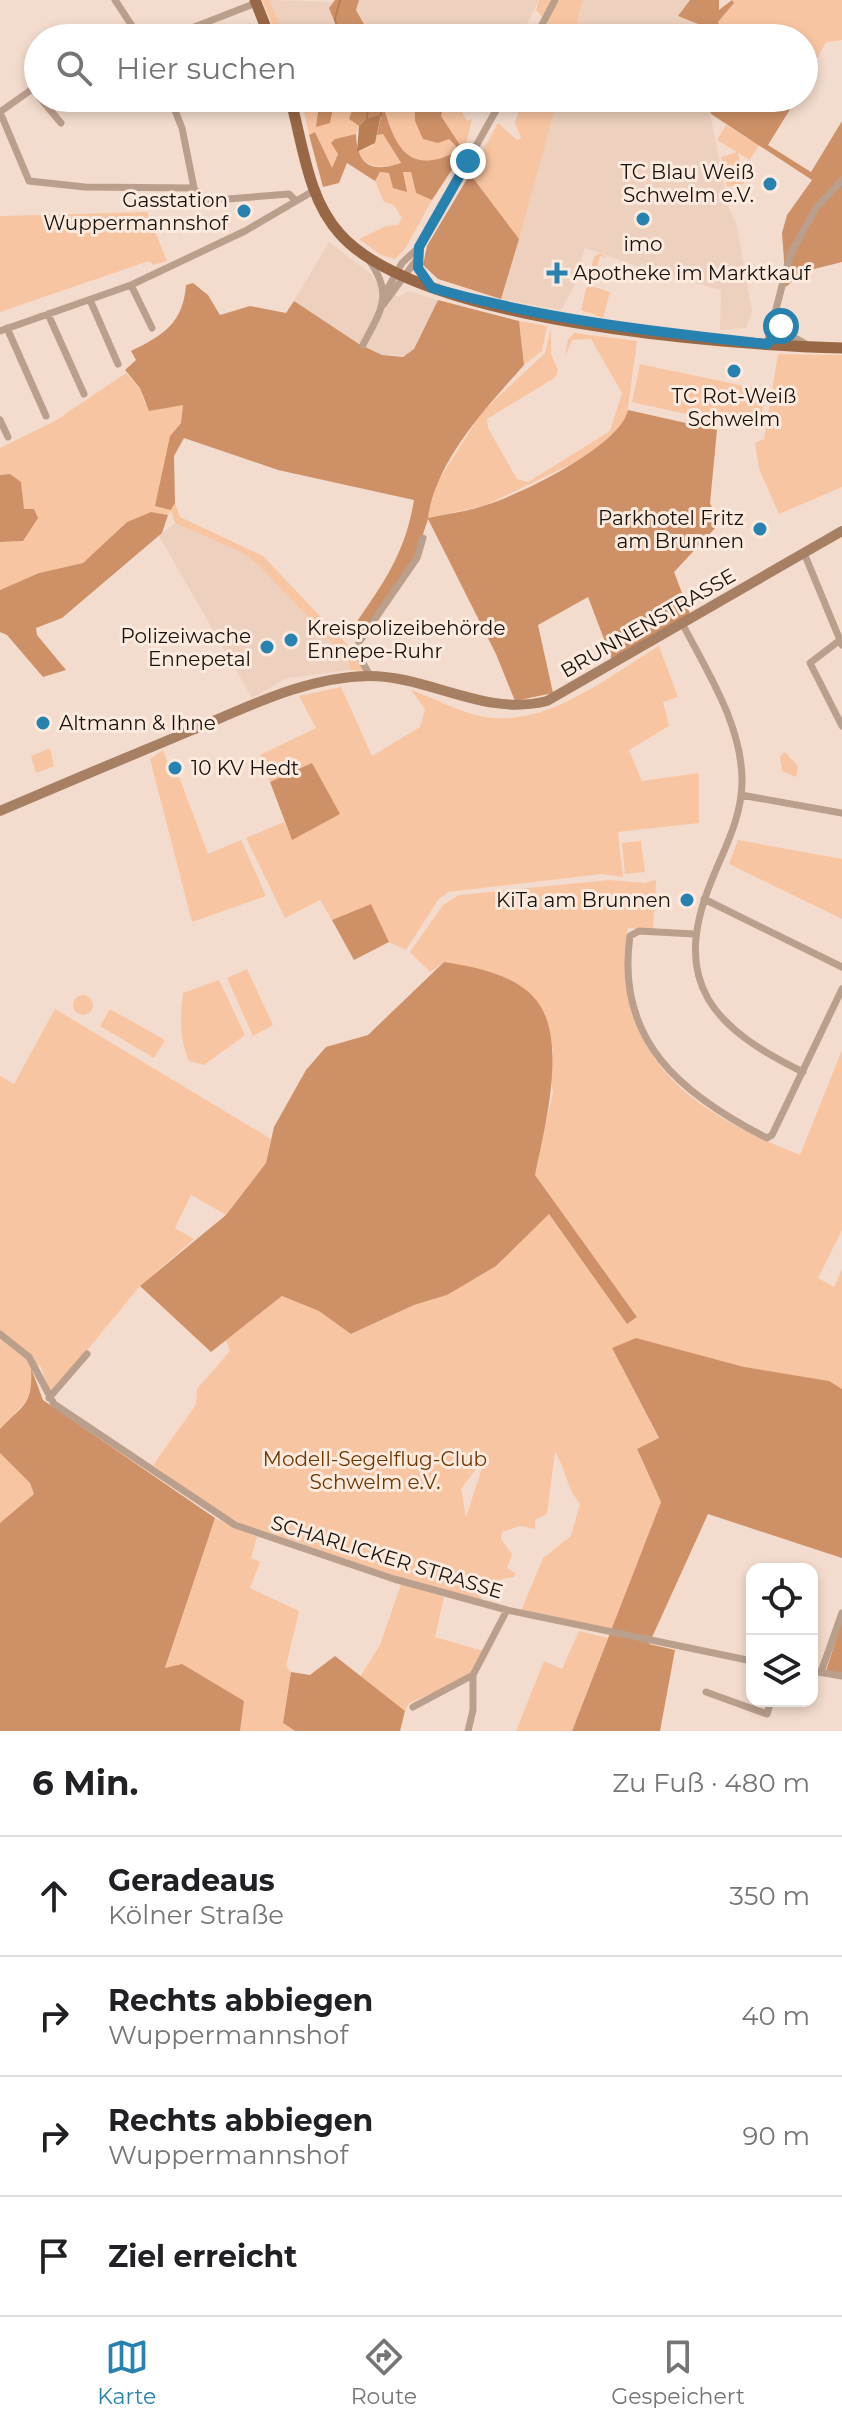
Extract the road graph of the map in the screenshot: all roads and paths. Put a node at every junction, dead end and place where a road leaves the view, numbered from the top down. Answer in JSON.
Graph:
{"nodes":[{"id":1,"x":115,"y":0,"type":"edge"},
{"id":2,"x":555,"y":0,"type":"edge"},
{"id":3,"x":256,"y":2,"type":"edge"},
{"id":4,"x":131,"y":24,"type":"edge"},
{"id":5,"x":201,"y":24,"type":"edge"},
{"id":6,"x":265,"y":24,"type":"edge"},
{"id":7,"x":542,"y":24,"type":"edge"},
{"id":8,"x":24,"y":99,"type":"edge"},
{"id":9,"x":0,"y":112,"type":"edge"},
{"id":10,"x":52,"y":112,"type":"edge"},
{"id":11,"x":175,"y":112,"type":"edge"},
{"id":12,"x":294,"y":112,"type":"edge"},
{"id":13,"x":495,"y":112,"type":"edge"},
{"id":14,"x":61,"y":123,"type":"dead end"},
{"id":15,"x":842,"y":180,"type":"edge"},
{"id":16,"x":194,"y":188,"type":"junction"},
{"id":17,"x":315,"y":190,"type":"junction"},
{"id":18,"x":296,"y":201,"type":"junction"},
{"id":19,"x":419,"y":247,"type":"junction"},
{"id":20,"x":366,"y":256,"type":"junction"},
{"id":21,"x":417,"y":257,"type":"junction"},
{"id":22,"x":400,"y":276,"type":"junction"},
{"id":23,"x":131,"y":285,"type":"junction"},
{"id":24,"x":432,"y":288,"type":"junction"},
{"id":25,"x":384,"y":294,"type":"junction"},
{"id":26,"x":90,"y":300,"type":"junction"},
{"id":27,"x":383,"y":305,"type":"junction"},
{"id":28,"x":775,"y":313,"type":"junction"},
{"id":29,"x":48,"y":314,"type":"junction"},
{"id":30,"x":779,"y":322,"type":"junction"},
{"id":31,"x":152,"y":328,"type":"dead end"},
{"id":32,"x":3,"y":329,"type":"edge"},
{"id":33,"x":767,"y":344,"type":"junction"},
{"id":34,"x":363,"y":345,"type":"dead end"},
{"id":35,"x":814,"y":348,"type":"junction"},
{"id":36,"x":842,"y":348,"type":"edge"},
{"id":37,"x":118,"y":364,"type":"dead end"},
{"id":38,"x":84,"y":394,"type":"dead end"},
{"id":39,"x":46,"y":416,"type":"dead end"},
{"id":40,"x":0,"y":420,"type":"edge"},
{"id":41,"x":8,"y":437,"type":"dead end"},
{"id":42,"x":842,"y":531,"type":"edge"},
{"id":43,"x":423,"y":538,"type":"dead end"},
{"id":44,"x":804,"y":553,"type":"junction"},
{"id":45,"x":683,"y":625,"type":"junction"},
{"id":46,"x":841,"y":643,"type":"edge"},
{"id":47,"x":370,"y":676,"type":"junction"},
{"id":48,"x":842,"y":726,"type":"edge"},
{"id":49,"x":741,"y":795,"type":"junction"},
{"id":50,"x":0,"y":811,"type":"edge"},
{"id":51,"x":842,"y":813,"type":"edge"},
{"id":52,"x":704,"y":899,"type":"junction"},
{"id":53,"x":694,"y":934,"type":"junction"},
{"id":54,"x":842,"y":967,"type":"edge"},
{"id":55,"x":842,"y":989,"type":"edge"},
{"id":56,"x":803,"y":1072,"type":"junction"},
{"id":57,"x":0,"y":1334,"type":"edge"},
{"id":58,"x":87,"y":1354,"type":"dead end"},
{"id":59,"x":49,"y":1398,"type":"junction"},
{"id":60,"x":507,"y":1610,"type":"junction"},
{"id":61,"x":842,"y":1613,"type":"edge"},
{"id":62,"x":746,"y":1660,"type":"edge"},
{"id":63,"x":818,"y":1667,"type":"edge"},
{"id":64,"x":818,"y":1671,"type":"edge"},
{"id":65,"x":473,"y":1675,"type":"junction"},
{"id":66,"x":842,"y":1676,"type":"edge"},
{"id":67,"x":706,"y":1692,"type":"dead end"},
{"id":68,"x":746,"y":1706,"type":"edge"},
{"id":69,"x":413,"y":1707,"type":"dead end"},
{"id":70,"x":748,"y":1707,"type":"edge"},
{"id":71,"x":769,"y":1707,"type":"edge"},
{"id":72,"x":468,"y":1731,"type":"edge"}],
"edges":[{"from":1,"to":4,"type":"street"},
{"from":2,"to":7,"type":"street"},
{"from":3,"to":5,"type":"street"},
{"from":3,"to":6,"type":"main road"},
{"from":8,"to":9,"type":"street"},
{"from":9,"to":16,"type":"street"},
{"from":10,"to":14,"type":"street"},
{"from":11,"to":16,"type":"street"},
{"from":12,"to":17,"type":"main road"},
{"from":13,"to":19,"type":"street"},
{"from":15,"to":28,"type":"street"},
{"from":16,"to":18,"type":"street"},
{"from":17,"to":18,"type":"street"},
{"from":17,"to":20,"type":"main road"},
{"from":18,"to":23,"type":"street"},
{"from":19,"to":21,"type":"street"},
{"from":19,"to":22,"type":"street"},
{"from":20,"to":22,"type":"main road"},
{"from":20,"to":25,"type":"street"},
{"from":21,"to":22,"type":"street"},
{"from":21,"to":24,"type":"street"},
{"from":22,"to":24,"type":"main road"},
{"from":22,"to":25,"type":"street"},
{"from":22,"to":27,"type":"street"},
{"from":23,"to":26,"type":"street"},
{"from":23,"to":31,"type":"street"},
{"from":24,"to":33,"type":"main road"},
{"from":25,"to":27,"type":"street"},
{"from":26,"to":29,"type":"street"},
{"from":26,"to":37,"type":"street"},
{"from":27,"to":34,"type":"street"},
{"from":28,"to":30,"type":"street"},
{"from":28,"to":33,"type":"street"},
{"from":29,"to":32,"type":"street"},
{"from":29,"to":38,"type":"street"},
{"from":30,"to":33,"type":"street"},
{"from":30,"to":35,"type":"street"},
{"from":32,"to":39,"type":"street"},
{"from":33,"to":35,"type":"main road"},
{"from":35,"to":36,"type":"main road"},
{"from":40,"to":41,"type":"street"},
{"from":42,"to":44,"type":"main road","name":"BRUNNENSTRASSE"},
{"from":43,"to":47,"type":"street"},
{"from":44,"to":45,"type":"main road","name":"BRUNNENSTRASSE"},
{"from":44,"to":46,"type":"street"},
{"from":45,"to":47,"type":"main road","name":"BRUNNENSTRASSE"},
{"from":45,"to":49,"type":"street"},
{"from":46,"to":48,"type":"street"},
{"from":47,"to":50,"type":"main road","name":"BRUNNENSTRASSE"},
{"from":49,"to":51,"type":"street"},
{"from":49,"to":52,"type":"street"},
{"from":52,"to":53,"type":"street"},
{"from":52,"to":54,"type":"street"},
{"from":53,"to":56,"type":"street"},
{"from":53,"to":56,"type":"street"},
{"from":55,"to":56,"type":"street"},
{"from":57,"to":59,"type":"street"},
{"from":58,"to":59,"type":"street"},
{"from":59,"to":60,"type":"street","name":"SCHARLICKER STRASSE"},
{"from":60,"to":62,"type":"street","name":"SCHARLICKER STRASSE"},
{"from":60,"to":65,"type":"street"},
{"from":61,"to":63,"type":"street"},
{"from":64,"to":66,"type":"street"},
{"from":65,"to":69,"type":"street"},
{"from":65,"to":72,"type":"street"},
{"from":67,"to":68,"type":"street"},
{"from":70,"to":71,"type":"street"}]}
